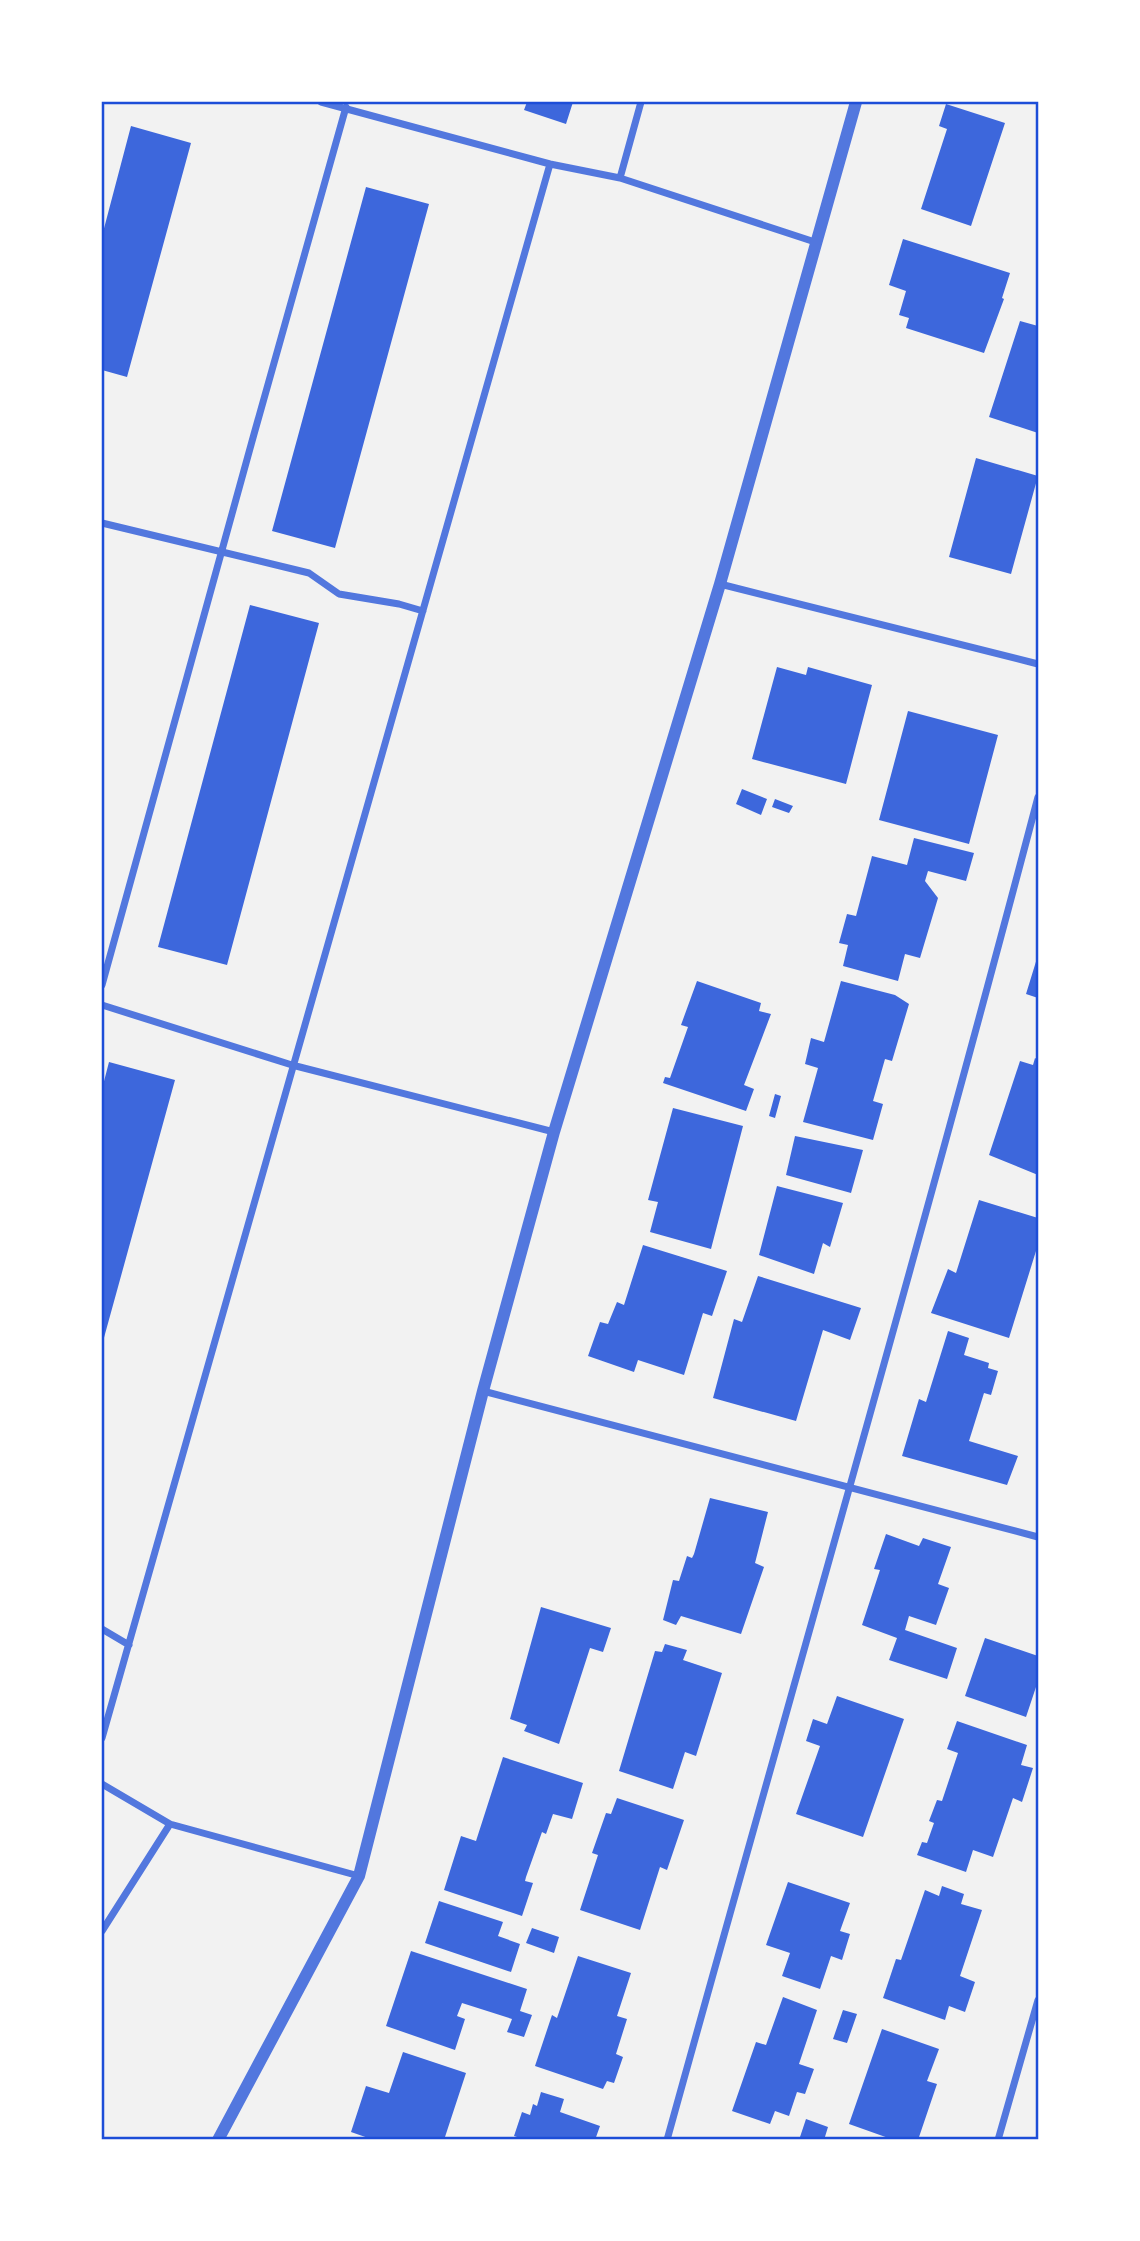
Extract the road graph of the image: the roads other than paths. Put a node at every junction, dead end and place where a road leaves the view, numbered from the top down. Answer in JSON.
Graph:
{"nodes":[{"id":1,"x":321,"y":102,"type":"edge"},
{"id":2,"x":641,"y":102,"type":"edge"},
{"id":3,"x":856,"y":102,"type":"edge"},
{"id":4,"x":346,"y":107,"type":"junction"},
{"id":5,"x":550,"y":164,"type":"junction"},
{"id":6,"x":620,"y":178,"type":"junction"},
{"id":7,"x":818,"y":243,"type":"junction"},
{"id":8,"x":102,"y":523,"type":"edge"},
{"id":9,"x":220,"y":551,"type":"junction"},
{"id":10,"x":720,"y":584,"type":"junction"},
{"id":11,"x":423,"y":611,"type":"junction"},
{"id":12,"x":1038,"y":664,"type":"edge"},
{"id":13,"x":1038,"y":797,"type":"edge"},
{"id":14,"x":102,"y":985,"type":"edge"},
{"id":15,"x":102,"y":1004,"type":"edge"},
{"id":16,"x":292,"y":1065,"type":"junction"},
{"id":17,"x":554,"y":1132,"type":"junction"},
{"id":18,"x":483,"y":1391,"type":"junction"},
{"id":19,"x":848,"y":1486,"type":"junction"},
{"id":20,"x":1038,"y":1537,"type":"edge"},
{"id":21,"x":102,"y":1629,"type":"edge"},
{"id":22,"x":129,"y":1645,"type":"junction"},
{"id":23,"x":102,"y":1738,"type":"edge"},
{"id":24,"x":102,"y":1784,"type":"edge"},
{"id":25,"x":170,"y":1824,"type":"junction"},
{"id":26,"x":359,"y":1876,"type":"junction"},
{"id":27,"x":102,"y":1931,"type":"edge"},
{"id":28,"x":1038,"y":2000,"type":"edge"},
{"id":29,"x":218,"y":2140,"type":"edge"},
{"id":30,"x":667,"y":2140,"type":"edge"},
{"id":31,"x":998,"y":2140,"type":"edge"}],
"edges":[{"from":1,"to":4,"type":"street"},
{"from":2,"to":6,"type":"street"},
{"from":3,"to":7,"type":"street"},
{"from":4,"to":5,"type":"street"},
{"from":4,"to":9,"type":"street"},
{"from":5,"to":6,"type":"street"},
{"from":5,"to":11,"type":"street"},
{"from":6,"to":7,"type":"street"},
{"from":7,"to":10,"type":"street"},
{"from":8,"to":9,"type":"street"},
{"from":9,"to":11,"type":"street"},
{"from":9,"to":14,"type":"street"},
{"from":10,"to":12,"type":"street"},
{"from":10,"to":17,"type":"street"},
{"from":11,"to":16,"type":"street"},
{"from":13,"to":19,"type":"street"},
{"from":15,"to":16,"type":"street"},
{"from":16,"to":17,"type":"street"},
{"from":16,"to":22,"type":"street"},
{"from":17,"to":18,"type":"street"},
{"from":18,"to":19,"type":"street"},
{"from":18,"to":26,"type":"street"},
{"from":19,"to":20,"type":"street"},
{"from":19,"to":30,"type":"street"},
{"from":21,"to":22,"type":"street"},
{"from":22,"to":23,"type":"street"},
{"from":24,"to":25,"type":"street"},
{"from":25,"to":26,"type":"street"},
{"from":25,"to":27,"type":"street"},
{"from":26,"to":29,"type":"street"},
{"from":28,"to":31,"type":"street"}]}
